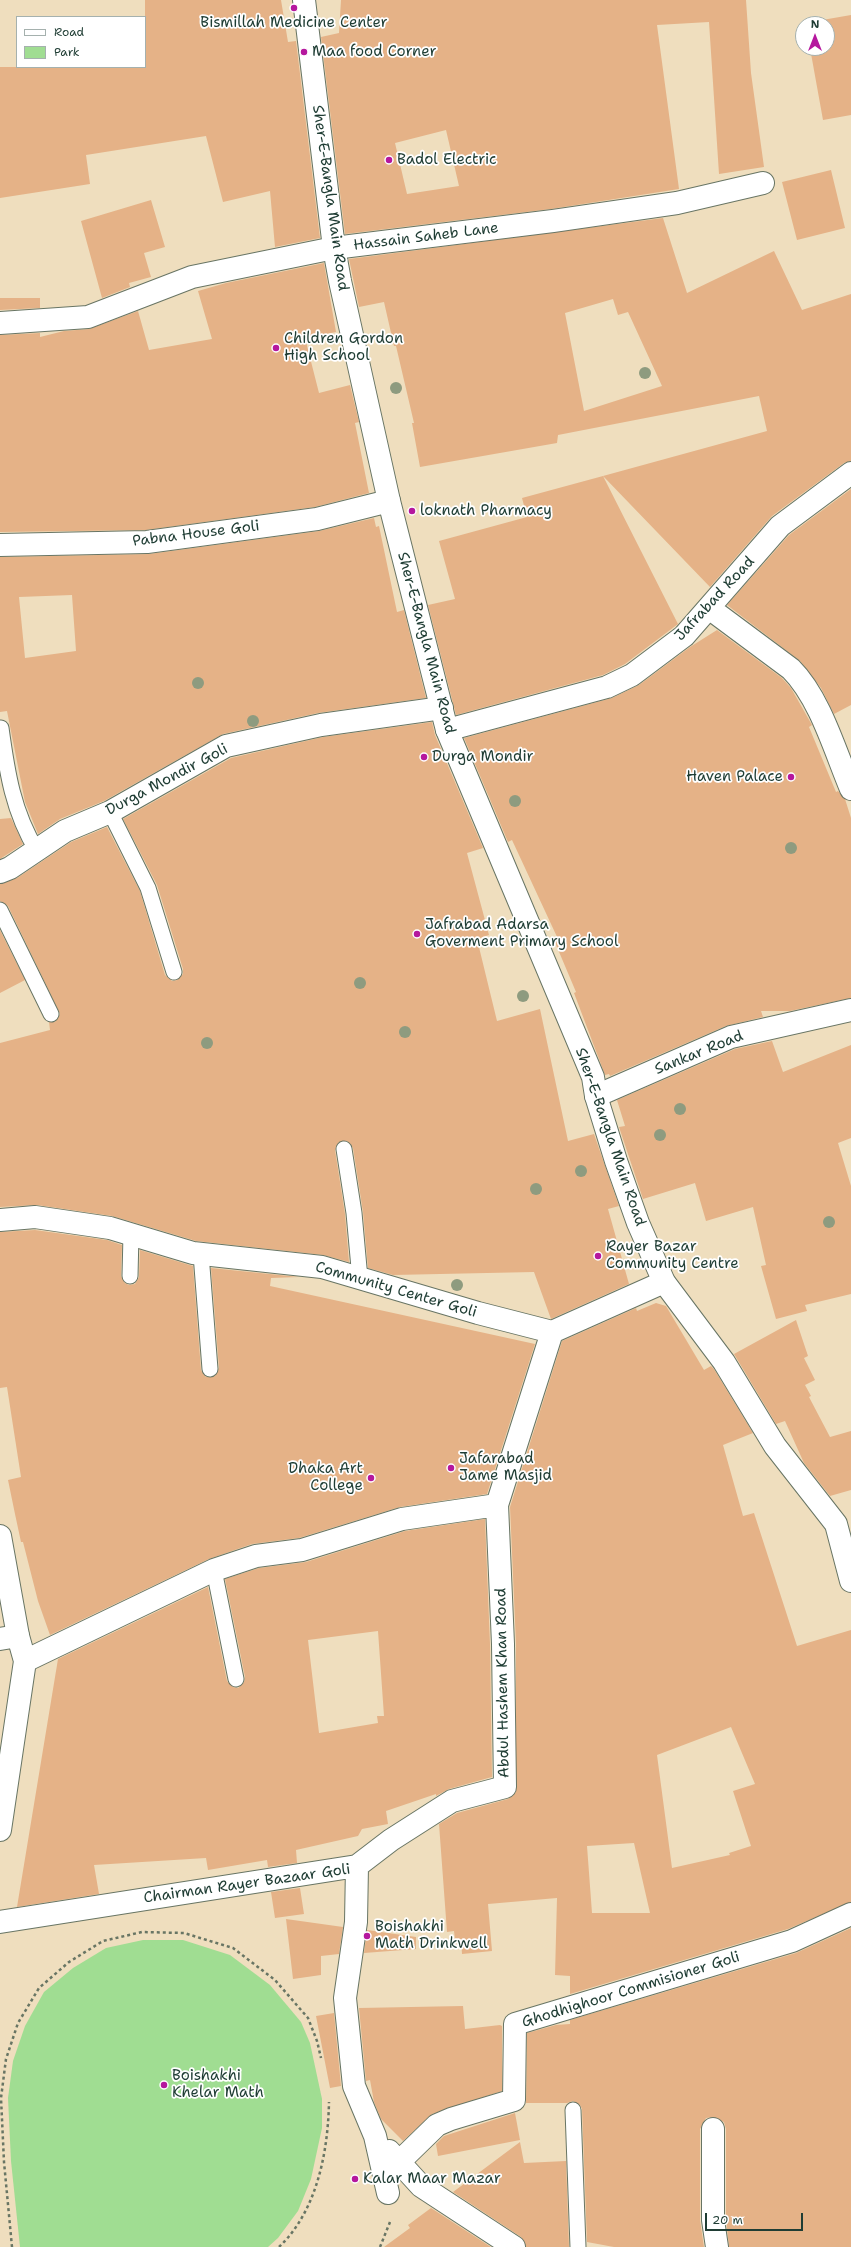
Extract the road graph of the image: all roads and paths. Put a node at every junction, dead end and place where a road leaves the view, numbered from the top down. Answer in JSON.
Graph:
{"nodes":[{"id":1,"x":304,"y":0,"type":"edge"},
{"id":2,"x":763,"y":183,"type":"dead end"},
{"id":3,"x":334,"y":248,"type":"junction"},
{"id":4,"x":0,"y":323,"type":"edge"},
{"id":5,"x":851,"y":473,"type":"edge"},
{"id":6,"x":389,"y":502,"type":"junction"},
{"id":7,"x":0,"y":545,"type":"edge"},
{"id":8,"x":709,"y":608,"type":"junction"},
{"id":9,"x":442,"y":708,"type":"junction"},
{"id":10,"x":1,"y":728,"type":"edge"},
{"id":11,"x":447,"y":730,"type":"junction"},
{"id":12,"x":851,"y":789,"type":"edge"},
{"id":13,"x":110,"y":812,"type":"junction"},
{"id":14,"x":37,"y":851,"type":"junction"},
{"id":15,"x":0,"y":872,"type":"edge"},
{"id":16,"x":0,"y":910,"type":"edge"},
{"id":17,"x":174,"y":972,"type":"dead end"},
{"id":18,"x":851,"y":1010,"type":"edge"},
{"id":19,"x":51,"y":1014,"type":"dead end"},
{"id":20,"x":596,"y":1096,"type":"junction"},
{"id":21,"x":344,"y":1149,"type":"dead end"},
{"id":22,"x":0,"y":1220,"type":"edge"},
{"id":23,"x":131,"y":1234,"type":"junction"},
{"id":24,"x":200,"y":1254,"type":"junction"},
{"id":25,"x":130,"y":1276,"type":"dead end"},
{"id":26,"x":360,"y":1279,"type":"junction"},
{"id":27,"x":664,"y":1282,"type":"junction"},
{"id":28,"x":552,"y":1332,"type":"junction"},
{"id":29,"x":210,"y":1369,"type":"dead end"},
{"id":30,"x":497,"y":1505,"type":"junction"},
{"id":31,"x":843,"y":1523,"type":"edge"},
{"id":32,"x":0,"y":1536,"type":"edge"},
{"id":33,"x":214,"y":1570,"type":"junction"},
{"id":34,"x":851,"y":1581,"type":"edge"},
{"id":35,"x":9,"y":1637,"type":"edge"},
{"id":36,"x":25,"y":1661,"type":"junction"},
{"id":37,"x":236,"y":1679,"type":"dead end"},
{"id":38,"x":0,"y":1830,"type":"edge"},
{"id":39,"x":357,"y":1866,"type":"junction"},
{"id":40,"x":851,"y":1914,"type":"edge"},
{"id":41,"x":0,"y":1922,"type":"edge"},
{"id":42,"x":322,"y":2063,"type":"dead end"},
{"id":43,"x":329,"y":2098,"type":"dead end"},
{"id":44,"x":574,"y":2110,"type":"dead end"},
{"id":45,"x":713,"y":2129,"type":"dead end"},
{"id":46,"x":375,"y":2136,"type":"junction"},
{"id":47,"x":400,"y":2161,"type":"junction"},
{"id":48,"x":388,"y":2193,"type":"dead end"},
{"id":49,"x":12,"y":2247,"type":"edge"},
{"id":50,"x":279,"y":2247,"type":"edge"},
{"id":51,"x":514,"y":2247,"type":"edge"},
{"id":52,"x":578,"y":2247,"type":"edge"},
{"id":53,"x":717,"y":2247,"type":"edge"}],
"edges":[{"from":1,"to":3,"type":"street","name":"Sher-E-Bangla Main Road"},
{"from":2,"to":3,"type":"street","name":"Hassain Saheb Lane"},
{"from":3,"to":4,"type":"street","name":"Hassain Saheb Lane"},
{"from":3,"to":6,"type":"street","name":"Sher-E-Bangla Main Road"},
{"from":5,"to":8,"type":"street","name":"Jafrabad Road"},
{"from":6,"to":7,"type":"street","name":"Pabna House Goli"},
{"from":6,"to":9,"type":"street","name":"Sher-E-Bangla Main Road"},
{"from":8,"to":11,"type":"street","name":"Jafrabad Road"},
{"from":8,"to":12,"type":"street"},
{"from":9,"to":11,"type":"street","name":"Sher-E-Bangla Main Road"},
{"from":9,"to":13,"type":"street","name":"Durga Mondir Goli"},
{"from":10,"to":14,"type":"lane"},
{"from":11,"to":20,"type":"street","name":"Sher-E-Bangla Main Road"},
{"from":13,"to":14,"type":"street","name":"Durga Mondir Goli"},
{"from":13,"to":17,"type":"lane"},
{"from":14,"to":15,"type":"street","name":"Durga Mondir Goli"},
{"from":16,"to":19,"type":"lane"},
{"from":18,"to":20,"type":"street","name":"Sankar Road"},
{"from":20,"to":27,"type":"street","name":"Sher-E-Bangla Main Road"},
{"from":21,"to":26,"type":"lane"},
{"from":22,"to":23,"type":"street","name":"Community Center Goli"},
{"from":23,"to":24,"type":"street","name":"Community Center Goli"},
{"from":23,"to":25,"type":"lane"},
{"from":24,"to":26,"type":"street","name":"Community Center Goli"},
{"from":24,"to":29,"type":"lane"},
{"from":26,"to":28,"type":"street","name":"Community Center Goli"},
{"from":27,"to":28,"type":"street"},
{"from":27,"to":31,"type":"street","name":"Sher-E-Bangla Main Road"},
{"from":28,"to":30,"type":"street"},
{"from":30,"to":33,"type":"street"},
{"from":30,"to":39,"type":"street","name":"Abdul Hashem Khan Road"},
{"from":31,"to":34,"type":"street","name":"Sher-E-Bangla Main Road"},
{"from":32,"to":35,"type":"street"},
{"from":33,"to":36,"type":"street"},
{"from":33,"to":37,"type":"lane"},
{"from":35,"to":36,"type":"street"},
{"from":36,"to":38,"type":"street"},
{"from":39,"to":41,"type":"street","name":"Chairman Rayer Bazaar Goli"},
{"from":39,"to":46,"type":"street","name":"Chairman Rayer Bazaar Goli"},
{"from":40,"to":47,"type":"street","name":"Ghodhighoor Commisioner Goli"},
{"from":42,"to":49,"type":"path"},
{"from":43,"to":50,"type":"path"},
{"from":44,"to":52,"type":"lane"},
{"from":45,"to":53,"type":"street"},
{"from":46,"to":47,"type":"street"},
{"from":46,"to":48,"type":"street","name":"Chairman Rayer Bazaar Goli"},
{"from":47,"to":51,"type":"street"}]}
